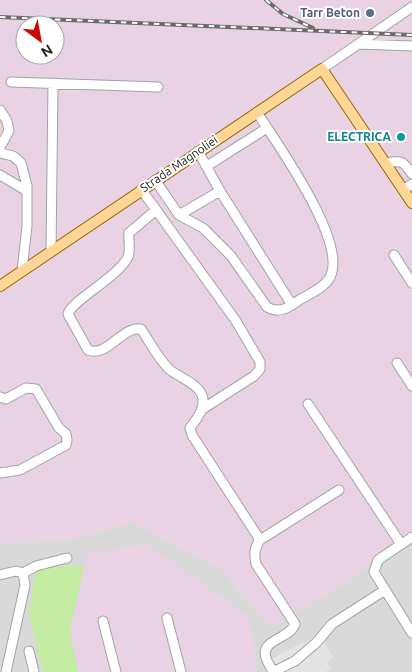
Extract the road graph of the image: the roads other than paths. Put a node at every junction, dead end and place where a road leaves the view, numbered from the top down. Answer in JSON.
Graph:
{"nodes":[{"id":1,"x":412,"y":7,"type":"edge"},
{"id":2,"x":358,"y":44,"type":"junction"},
{"id":3,"x":412,"y":46,"type":"edge"},
{"id":4,"x":322,"y":68,"type":"junction"},
{"id":5,"x":11,"y":82,"type":"dead end"},
{"id":6,"x":54,"y":83,"type":"junction"},
{"id":7,"x":158,"y":87,"type":"dead end"},
{"id":8,"x":0,"y":110,"type":"edge"},
{"id":9,"x":257,"y":112,"type":"junction"},
{"id":10,"x":267,"y":128,"type":"junction"},
{"id":11,"x":0,"y":147,"type":"edge"},
{"id":12,"x":198,"y":151,"type":"junction"},
{"id":13,"x":0,"y":153,"type":"edge"},
{"id":14,"x":386,"y":163,"type":"junction"},
{"id":15,"x":207,"y":166,"type":"junction"},
{"id":16,"x":412,"y":174,"type":"edge"},
{"id":17,"x":0,"y":176,"type":"edge"},
{"id":18,"x":155,"y":180,"type":"junction"},
{"id":19,"x":408,"y":187,"type":"edge"},
{"id":20,"x":141,"y":189,"type":"junction"},
{"id":21,"x":27,"y":191,"type":"junction"},
{"id":22,"x":220,"y":191,"type":"junction"},
{"id":23,"x":412,"y":203,"type":"edge"},
{"id":24,"x":156,"y":210,"type":"junction"},
{"id":25,"x":179,"y":215,"type":"junction"},
{"id":26,"x":51,"y":252,"type":"junction"},
{"id":27,"x":394,"y":255,"type":"dead end"},
{"id":28,"x":22,"y":271,"type":"junction"},
{"id":29,"x":412,"y":283,"type":"edge"},
{"id":30,"x":0,"y":286,"type":"edge"},
{"id":31,"x":292,"y":305,"type":"junction"},
{"id":32,"x":397,"y":363,"type":"dead end"},
{"id":33,"x":412,"y":386,"type":"edge"},
{"id":34,"x":0,"y":397,"type":"edge"},
{"id":35,"x":308,"y":404,"type":"dead end"},
{"id":36,"x":201,"y":410,"type":"junction"},
{"id":37,"x":0,"y":473,"type":"edge"},
{"id":38,"x":339,"y":490,"type":"dead end"},
{"id":39,"x":412,"y":537,"type":"edge"},
{"id":40,"x":260,"y":540,"type":"junction"},
{"id":41,"x":401,"y":544,"type":"junction"},
{"id":42,"x":67,"y":558,"type":"dead end"},
{"id":43,"x":23,"y":573,"type":"junction"},
{"id":44,"x":0,"y":575,"type":"edge"},
{"id":45,"x":385,"y":590,"type":"junction"},
{"id":46,"x":167,"y":618,"type":"dead end"},
{"id":47,"x":103,"y":621,"type":"dead end"},
{"id":48,"x":412,"y":633,"type":"edge"},
{"id":49,"x":29,"y":652,"type":"dead end"},
{"id":50,"x":6,"y":672,"type":"edge"},
{"id":51,"x":34,"y":672,"type":"edge"},
{"id":52,"x":116,"y":672,"type":"edge"},
{"id":53,"x":181,"y":672,"type":"edge"},
{"id":54,"x":273,"y":672,"type":"edge"}],
"edges":[{"from":1,"to":2,"type":"street","name":"Strada Magnoliei"},
{"from":2,"to":3,"type":"street"},
{"from":2,"to":4,"type":"street","name":"Strada Magnoliei"},
{"from":4,"to":9,"type":"main road","name":"Strada Magnoliei"},
{"from":4,"to":14,"type":"main road"},
{"from":5,"to":6,"type":"street"},
{"from":6,"to":7,"type":"street"},
{"from":6,"to":26,"type":"street"},
{"from":8,"to":11,"type":"street"},
{"from":9,"to":10,"type":"street"},
{"from":9,"to":12,"type":"main road","name":"Strada Magnoliei"},
{"from":10,"to":15,"type":"street"},
{"from":10,"to":31,"type":"street"},
{"from":12,"to":15,"type":"street"},
{"from":12,"to":18,"type":"main road","name":"Strada Magnoliei"},
{"from":13,"to":21,"type":"street"},
{"from":14,"to":16,"type":"street"},
{"from":14,"to":19,"type":"main road"},
{"from":15,"to":22,"type":"street"},
{"from":17,"to":21,"type":"street"},
{"from":18,"to":20,"type":"main road","name":"Strada Magnoliei"},
{"from":18,"to":25,"type":"street"},
{"from":19,"to":23,"type":"main road"},
{"from":20,"to":24,"type":"street"},
{"from":20,"to":26,"type":"main road","name":"Strada Magnoliei"},
{"from":21,"to":28,"type":"street"},
{"from":22,"to":25,"type":"street"},
{"from":22,"to":31,"type":"street"},
{"from":24,"to":36,"type":"street"},
{"from":24,"to":36,"type":"street"},
{"from":25,"to":31,"type":"street"},
{"from":26,"to":28,"type":"main road","name":"Strada Magnoliei"},
{"from":27,"to":29,"type":"street"},
{"from":28,"to":30,"type":"main road","name":"Strada Magnoliei"},
{"from":32,"to":33,"type":"street"},
{"from":34,"to":37,"type":"street"},
{"from":35,"to":41,"type":"street"},
{"from":36,"to":40,"type":"street"},
{"from":38,"to":40,"type":"street"},
{"from":39,"to":41,"type":"street"},
{"from":40,"to":54,"type":"street"},
{"from":41,"to":45,"type":"street"},
{"from":42,"to":43,"type":"street"},
{"from":43,"to":44,"type":"street"},
{"from":43,"to":50,"type":"street"},
{"from":45,"to":48,"type":"street"},
{"from":45,"to":54,"type":"street"},
{"from":46,"to":53,"type":"street"},
{"from":47,"to":52,"type":"street"},
{"from":49,"to":51,"type":"street"}]}
